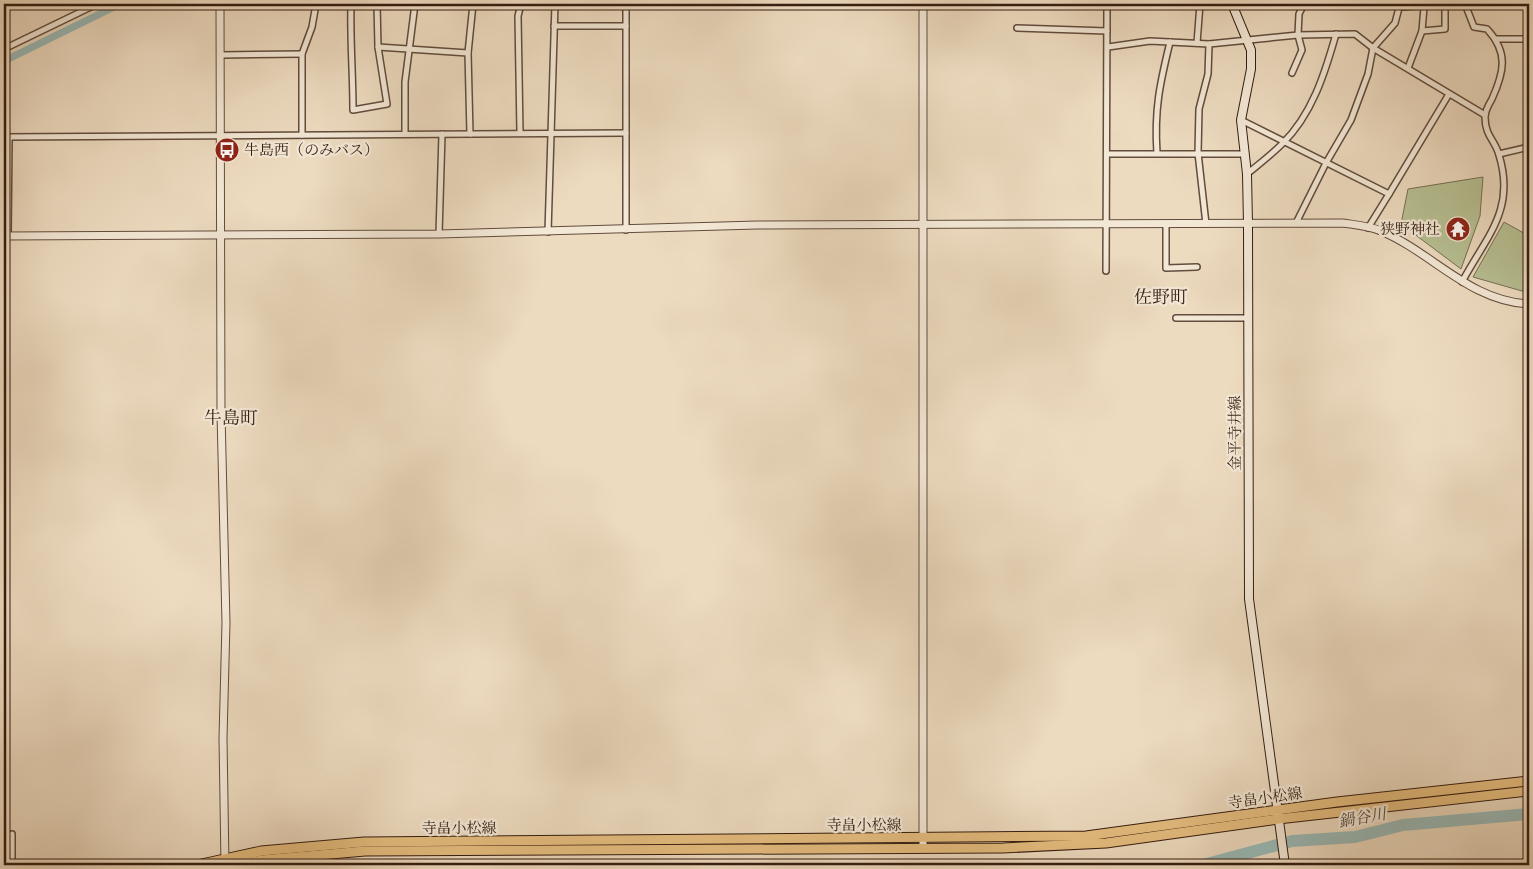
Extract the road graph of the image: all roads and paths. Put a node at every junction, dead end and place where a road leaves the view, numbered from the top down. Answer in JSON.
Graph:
{"nodes":[{"id":1,"x":96,"y":4,"type":"edge"},
{"id":2,"x":220,"y":4,"type":"edge"},
{"id":3,"x":316,"y":4,"type":"edge"},
{"id":4,"x":351,"y":4,"type":"edge"},
{"id":5,"x":377,"y":4,"type":"edge"},
{"id":6,"x":415,"y":4,"type":"edge"},
{"id":7,"x":473,"y":4,"type":"edge"},
{"id":8,"x":521,"y":4,"type":"edge"},
{"id":9,"x":555,"y":4,"type":"edge"},
{"id":10,"x":626,"y":4,"type":"edge"},
{"id":11,"x":923,"y":4,"type":"edge"},
{"id":12,"x":1107,"y":4,"type":"edge"},
{"id":13,"x":1200,"y":4,"type":"edge"},
{"id":14,"x":1232,"y":4,"type":"edge"},
{"id":15,"x":1304,"y":4,"type":"edge"},
{"id":16,"x":1457,"y":4,"type":"edge"},
{"id":17,"x":1465,"y":4,"type":"edge"},
{"id":18,"x":1400,"y":5,"type":"edge"},
{"id":19,"x":1445,"y":5,"type":"junction"},
{"id":20,"x":1424,"y":7,"type":"junction"},
{"id":21,"x":554,"y":26,"type":"junction"},
{"id":22,"x":626,"y":26,"type":"junction"},
{"id":23,"x":1017,"y":28,"type":"dead end"},
{"id":24,"x":1107,"y":31,"type":"junction"},
{"id":25,"x":1422,"y":31,"type":"junction"},
{"id":26,"x":1336,"y":34,"type":"junction"},
{"id":27,"x":1298,"y":35,"type":"junction"},
{"id":28,"x":1496,"y":38,"type":"junction"},
{"id":29,"x":1529,"y":39,"type":"edge"},
{"id":30,"x":1246,"y":40,"type":"junction"},
{"id":31,"x":1170,"y":42,"type":"junction"},
{"id":32,"x":1197,"y":43,"type":"junction"},
{"id":33,"x":1209,"y":44,"type":"junction"},
{"id":34,"x":378,"y":47,"type":"junction"},
{"id":35,"x":1108,"y":47,"type":"junction"},
{"id":36,"x":409,"y":48,"type":"junction"},
{"id":37,"x":1373,"y":48,"type":"junction"},
{"id":38,"x":4,"y":49,"type":"edge"},
{"id":39,"x":468,"y":53,"type":"junction"},
{"id":40,"x":302,"y":54,"type":"junction"},
{"id":41,"x":221,"y":55,"type":"junction"},
{"id":42,"x":1408,"y":68,"type":"junction"},
{"id":43,"x":1292,"y":72,"type":"dead end"},
{"id":44,"x":1449,"y":94,"type":"junction"},
{"id":45,"x":1485,"y":115,"type":"junction"},
{"id":46,"x":1241,"y":120,"type":"junction"},
{"id":47,"x":520,"y":133,"type":"junction"},
{"id":48,"x":550,"y":133,"type":"junction"},
{"id":49,"x":626,"y":133,"type":"junction"},
{"id":50,"x":405,"y":134,"type":"junction"},
{"id":51,"x":442,"y":134,"type":"junction"},
{"id":52,"x":470,"y":134,"type":"junction"},
{"id":53,"x":302,"y":135,"type":"junction"},
{"id":54,"x":222,"y":136,"type":"junction"},
{"id":55,"x":6,"y":137,"type":"edge"},
{"id":56,"x":1283,"y":143,"type":"junction"},
{"id":57,"x":1529,"y":147,"type":"edge"},
{"id":58,"x":1157,"y":153,"type":"junction"},
{"id":59,"x":1198,"y":153,"type":"junction"},
{"id":60,"x":1107,"y":154,"type":"junction"},
{"id":61,"x":1244,"y":154,"type":"junction"},
{"id":62,"x":1499,"y":154,"type":"junction"},
{"id":63,"x":1326,"y":163,"type":"junction"},
{"id":64,"x":1247,"y":174,"type":"junction"},
{"id":65,"x":1389,"y":194,"type":"junction"},
{"id":66,"x":1296,"y":223,"type":"junction"},
{"id":67,"x":1166,"y":224,"type":"junction"},
{"id":68,"x":1206,"y":224,"type":"junction"},
{"id":69,"x":1248,"y":224,"type":"junction"},
{"id":70,"x":1107,"y":225,"type":"junction"},
{"id":71,"x":923,"y":226,"type":"junction"},
{"id":72,"x":1368,"y":228,"type":"junction"},
{"id":73,"x":626,"y":230,"type":"junction"},
{"id":74,"x":548,"y":232,"type":"junction"},
{"id":75,"x":439,"y":234,"type":"junction"},
{"id":76,"x":6,"y":236,"type":"edge"},
{"id":77,"x":221,"y":236,"type":"junction"},
{"id":78,"x":1197,"y":267,"type":"dead end"},
{"id":79,"x":1106,"y":271,"type":"dead end"},
{"id":80,"x":1462,"y":282,"type":"junction"},
{"id":81,"x":1529,"y":304,"type":"edge"},
{"id":82,"x":1176,"y":318,"type":"dead end"},
{"id":83,"x":1248,"y":318,"type":"junction"},
{"id":84,"x":1529,"y":780,"type":"edge"},
{"id":85,"x":1529,"y":790,"type":"edge"},
{"id":86,"x":1277,"y":814,"type":"junction"},
{"id":87,"x":12,"y":834,"type":"dead end"},
{"id":88,"x":923,"y":843,"type":"junction"},
{"id":89,"x":225,"y":861,"type":"edge"},
{"id":90,"x":1285,"y":864,"type":"edge"},
{"id":91,"x":12,"y":865,"type":"edge"},
{"id":92,"x":197,"y":865,"type":"edge"},
{"id":93,"x":236,"y":865,"type":"edge"}],
"edges":[{"from":1,"to":38,"type":"street"},
{"from":2,"to":41,"type":"street"},
{"from":3,"to":40,"type":"street"},
{"from":4,"to":34,"type":"street"},
{"from":5,"to":34,"type":"street"},
{"from":6,"to":36,"type":"street"},
{"from":7,"to":39,"type":"street"},
{"from":8,"to":47,"type":"street"},
{"from":9,"to":21,"type":"street"},
{"from":10,"to":22,"type":"street"},
{"from":11,"to":71,"type":"street"},
{"from":12,"to":24,"type":"street"},
{"from":13,"to":32,"type":"street"},
{"from":14,"to":30,"type":"main road","name":"金平寺井線"},
{"from":15,"to":27,"type":"street"},
{"from":16,"to":19,"type":"street"},
{"from":17,"to":28,"type":"street"},
{"from":18,"to":20,"type":"street"},
{"from":18,"to":37,"type":"street"},
{"from":19,"to":20,"type":"street"},
{"from":19,"to":25,"type":"street"},
{"from":20,"to":25,"type":"street"},
{"from":21,"to":22,"type":"street"},
{"from":21,"to":48,"type":"street"},
{"from":22,"to":49,"type":"street"},
{"from":23,"to":24,"type":"street"},
{"from":24,"to":35,"type":"street"},
{"from":25,"to":42,"type":"street"},
{"from":26,"to":27,"type":"street"},
{"from":26,"to":37,"type":"street"},
{"from":26,"to":56,"type":"street"},
{"from":27,"to":30,"type":"street"},
{"from":27,"to":43,"type":"street"},
{"from":28,"to":29,"type":"street"},
{"from":28,"to":45,"type":"street"},
{"from":30,"to":33,"type":"street"},
{"from":30,"to":46,"type":"main road","name":"金平寺井線"},
{"from":31,"to":32,"type":"street"},
{"from":31,"to":35,"type":"street"},
{"from":31,"to":58,"type":"street"},
{"from":32,"to":33,"type":"street"},
{"from":33,"to":59,"type":"street"},
{"from":34,"to":36,"type":"street"},
{"from":35,"to":60,"type":"street"},
{"from":36,"to":39,"type":"street"},
{"from":36,"to":50,"type":"street"},
{"from":37,"to":42,"type":"street"},
{"from":37,"to":63,"type":"street"},
{"from":39,"to":52,"type":"street"},
{"from":40,"to":41,"type":"street"},
{"from":40,"to":53,"type":"street"},
{"from":41,"to":54,"type":"street"},
{"from":42,"to":44,"type":"street"},
{"from":44,"to":45,"type":"street"},
{"from":44,"to":65,"type":"street"},
{"from":45,"to":62,"type":"street"},
{"from":46,"to":56,"type":"street"},
{"from":46,"to":61,"type":"main road","name":"金平寺井線"},
{"from":47,"to":48,"type":"street"},
{"from":47,"to":52,"type":"street"},
{"from":48,"to":49,"type":"street"},
{"from":48,"to":74,"type":"street"},
{"from":49,"to":73,"type":"street"},
{"from":50,"to":51,"type":"street"},
{"from":50,"to":53,"type":"street"},
{"from":51,"to":52,"type":"street"},
{"from":51,"to":75,"type":"street"},
{"from":53,"to":54,"type":"street"},
{"from":54,"to":55,"type":"street"},
{"from":54,"to":77,"type":"street"},
{"from":55,"to":76,"type":"street"},
{"from":56,"to":63,"type":"street"},
{"from":56,"to":64,"type":"street"},
{"from":57,"to":62,"type":"street"},
{"from":58,"to":59,"type":"street"},
{"from":58,"to":60,"type":"street"},
{"from":59,"to":61,"type":"street"},
{"from":59,"to":68,"type":"street"},
{"from":60,"to":70,"type":"street"},
{"from":61,"to":64,"type":"main road","name":"金平寺井線"},
{"from":62,"to":80,"type":"street"},
{"from":63,"to":65,"type":"street"},
{"from":63,"to":66,"type":"street"},
{"from":64,"to":69,"type":"main road","name":"金平寺井線"},
{"from":65,"to":72,"type":"street"},
{"from":66,"to":69,"type":"street"},
{"from":66,"to":72,"type":"street"},
{"from":67,"to":68,"type":"street"},
{"from":67,"to":70,"type":"street"},
{"from":67,"to":78,"type":"street"},
{"from":68,"to":69,"type":"street"},
{"from":69,"to":83,"type":"main road","name":"金平寺井線"},
{"from":70,"to":71,"type":"street"},
{"from":70,"to":79,"type":"street"},
{"from":71,"to":73,"type":"street"},
{"from":71,"to":88,"type":"street"},
{"from":72,"to":80,"type":"street"},
{"from":73,"to":74,"type":"street"},
{"from":74,"to":75,"type":"street"},
{"from":75,"to":77,"type":"street"},
{"from":76,"to":77,"type":"street"},
{"from":77,"to":89,"type":"street"},
{"from":80,"to":81,"type":"street"},
{"from":82,"to":83,"type":"street"},
{"from":83,"to":86,"type":"main road","name":"金平寺井線"},
{"from":84,"to":86,"type":"main road","name":"寺畠小松線"},
{"from":85,"to":86,"type":"main road","name":"寺畠小松線"},
{"from":86,"to":88,"type":"main road","name":"寺畠小松線"},
{"from":86,"to":90,"type":"main road","name":"金平寺井線"},
{"from":87,"to":91,"type":"street"},
{"from":88,"to":89,"type":"main road","name":"寺畠小松線"},
{"from":88,"to":93,"type":"main road","name":"寺畠小松線"},
{"from":89,"to":92,"type":"main road","name":"寺畠小松線"}]}
